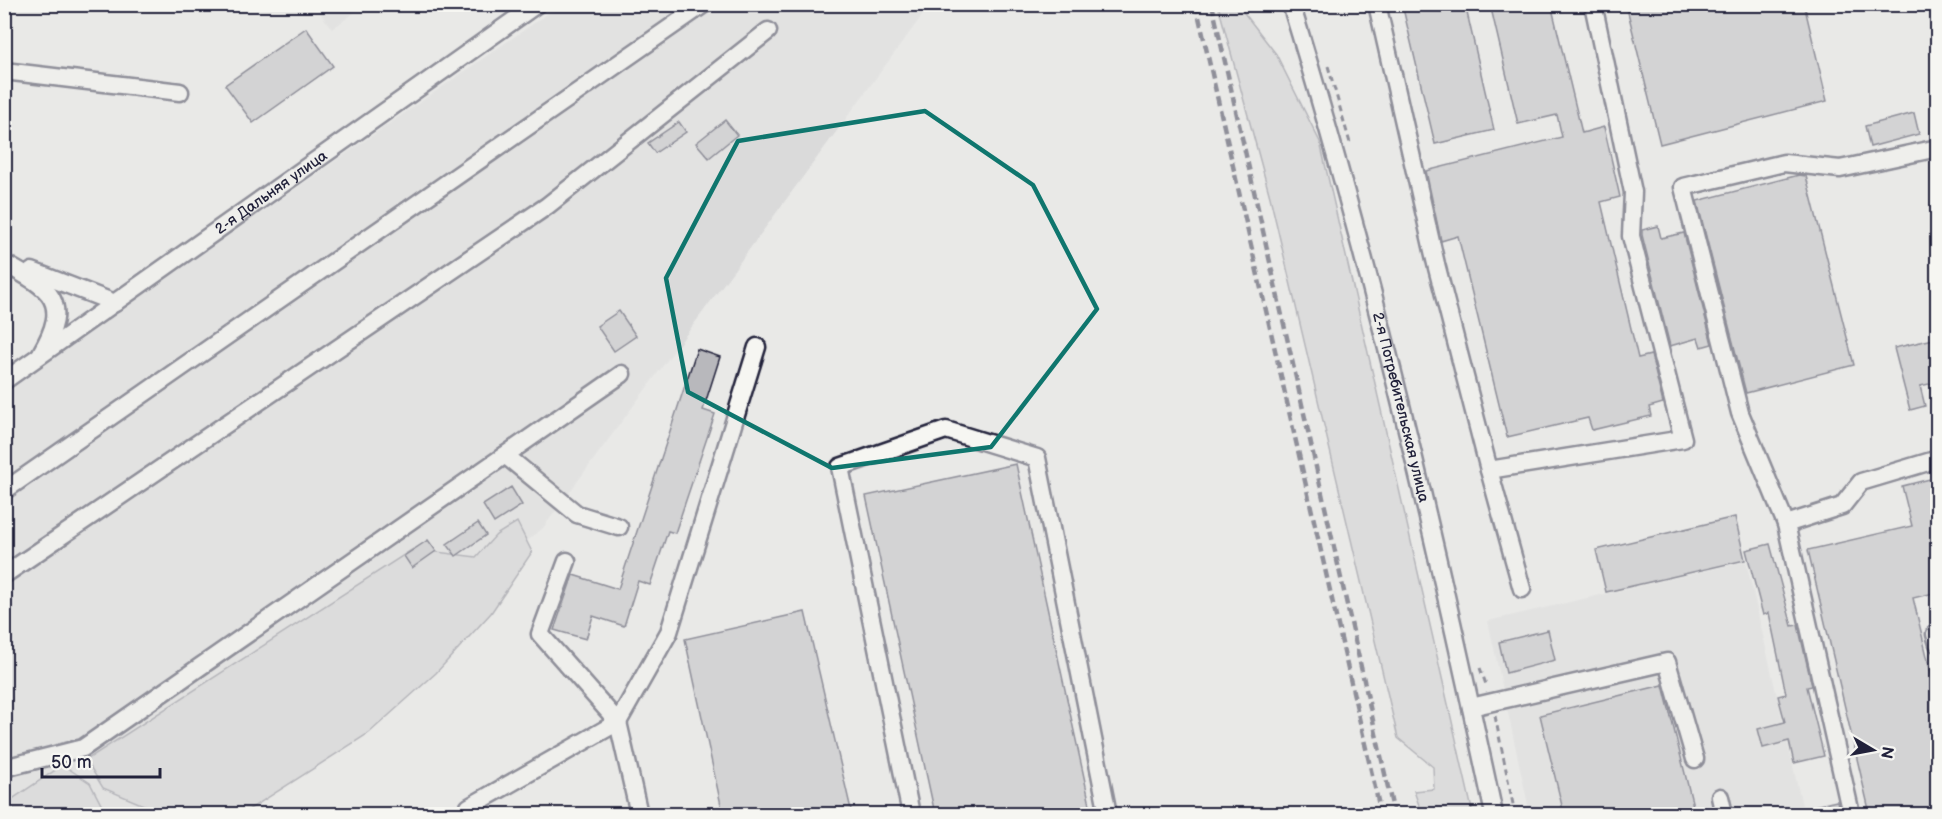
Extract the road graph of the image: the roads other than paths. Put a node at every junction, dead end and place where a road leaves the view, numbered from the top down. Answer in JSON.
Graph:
{"nodes":[{"id":1,"x":537,"y":4,"type":"edge"},
{"id":2,"x":704,"y":4,"type":"edge"},
{"id":3,"x":1291,"y":4,"type":"edge"},
{"id":4,"x":1377,"y":4,"type":"edge"},
{"id":5,"x":1593,"y":4,"type":"edge"},
{"id":6,"x":768,"y":31,"type":"dead end"},
{"id":7,"x":4,"y":71,"type":"edge"},
{"id":8,"x":180,"y":92,"type":"dead end"},
{"id":9,"x":1938,"y":148,"type":"edge"},
{"id":10,"x":4,"y":262,"type":"edge"},
{"id":11,"x":115,"y":303,"type":"junction"},
{"id":12,"x":757,"y":347,"type":"dead end"},
{"id":13,"x":38,"y":357,"type":"junction"},
{"id":14,"x":622,"y":374,"type":"dead end"},
{"id":15,"x":4,"y":381,"type":"edge"},
{"id":16,"x":505,"y":455,"type":"junction"},
{"id":17,"x":1938,"y":459,"type":"edge"},
{"id":18,"x":1489,"y":470,"type":"junction"},
{"id":19,"x":4,"y":491,"type":"edge"},
{"id":20,"x":1786,"y":524,"type":"junction"},
{"id":21,"x":619,"y":527,"type":"dead end"},
{"id":22,"x":567,"y":561,"type":"dead end"},
{"id":23,"x":4,"y":575,"type":"edge"},
{"id":24,"x":1522,"y":590,"type":"dead end"},
{"id":25,"x":1471,"y":707,"type":"junction"},
{"id":26,"x":618,"y":722,"type":"junction"},
{"id":27,"x":1695,"y":759,"type":"dead end"},
{"id":28,"x":4,"y":768,"type":"edge"},
{"id":29,"x":1719,"y":797,"type":"dead end"},
{"id":30,"x":465,"y":814,"type":"edge"},
{"id":31,"x":639,"y":814,"type":"edge"},
{"id":32,"x":911,"y":814,"type":"edge"},
{"id":33,"x":1108,"y":814,"type":"edge"},
{"id":34,"x":1494,"y":814,"type":"edge"},
{"id":35,"x":1724,"y":814,"type":"edge"},
{"id":36,"x":1851,"y":814,"type":"edge"}],
"edges":[{"from":1,"to":11,"type":"street","name":"2-я Дальняя улица"},
{"from":2,"to":19,"type":"street"},
{"from":3,"to":25,"type":"street","name":"2-я Потребительская улица"},
{"from":4,"to":18,"type":"street"},
{"from":5,"to":18,"type":"street"},
{"from":6,"to":23,"type":"street"},
{"from":7,"to":8,"type":"street"},
{"from":9,"to":20,"type":"street"},
{"from":10,"to":11,"type":"street"},
{"from":10,"to":13,"type":"street"},
{"from":11,"to":13,"type":"street","name":"2-я Дальняя улица"},
{"from":12,"to":26,"type":"street"},
{"from":13,"to":15,"type":"street","name":"2-я Дальняя улица"},
{"from":14,"to":16,"type":"street"},
{"from":16,"to":21,"type":"street"},
{"from":16,"to":28,"type":"street"},
{"from":17,"to":20,"type":"street"},
{"from":18,"to":24,"type":"street"},
{"from":20,"to":36,"type":"street"},
{"from":22,"to":26,"type":"street"},
{"from":25,"to":27,"type":"street"},
{"from":25,"to":34,"type":"street","name":"2-я Потребительская улица"},
{"from":26,"to":30,"type":"street"},
{"from":26,"to":31,"type":"street"},
{"from":29,"to":35,"type":"street"},
{"from":32,"to":33,"type":"street"}]}
